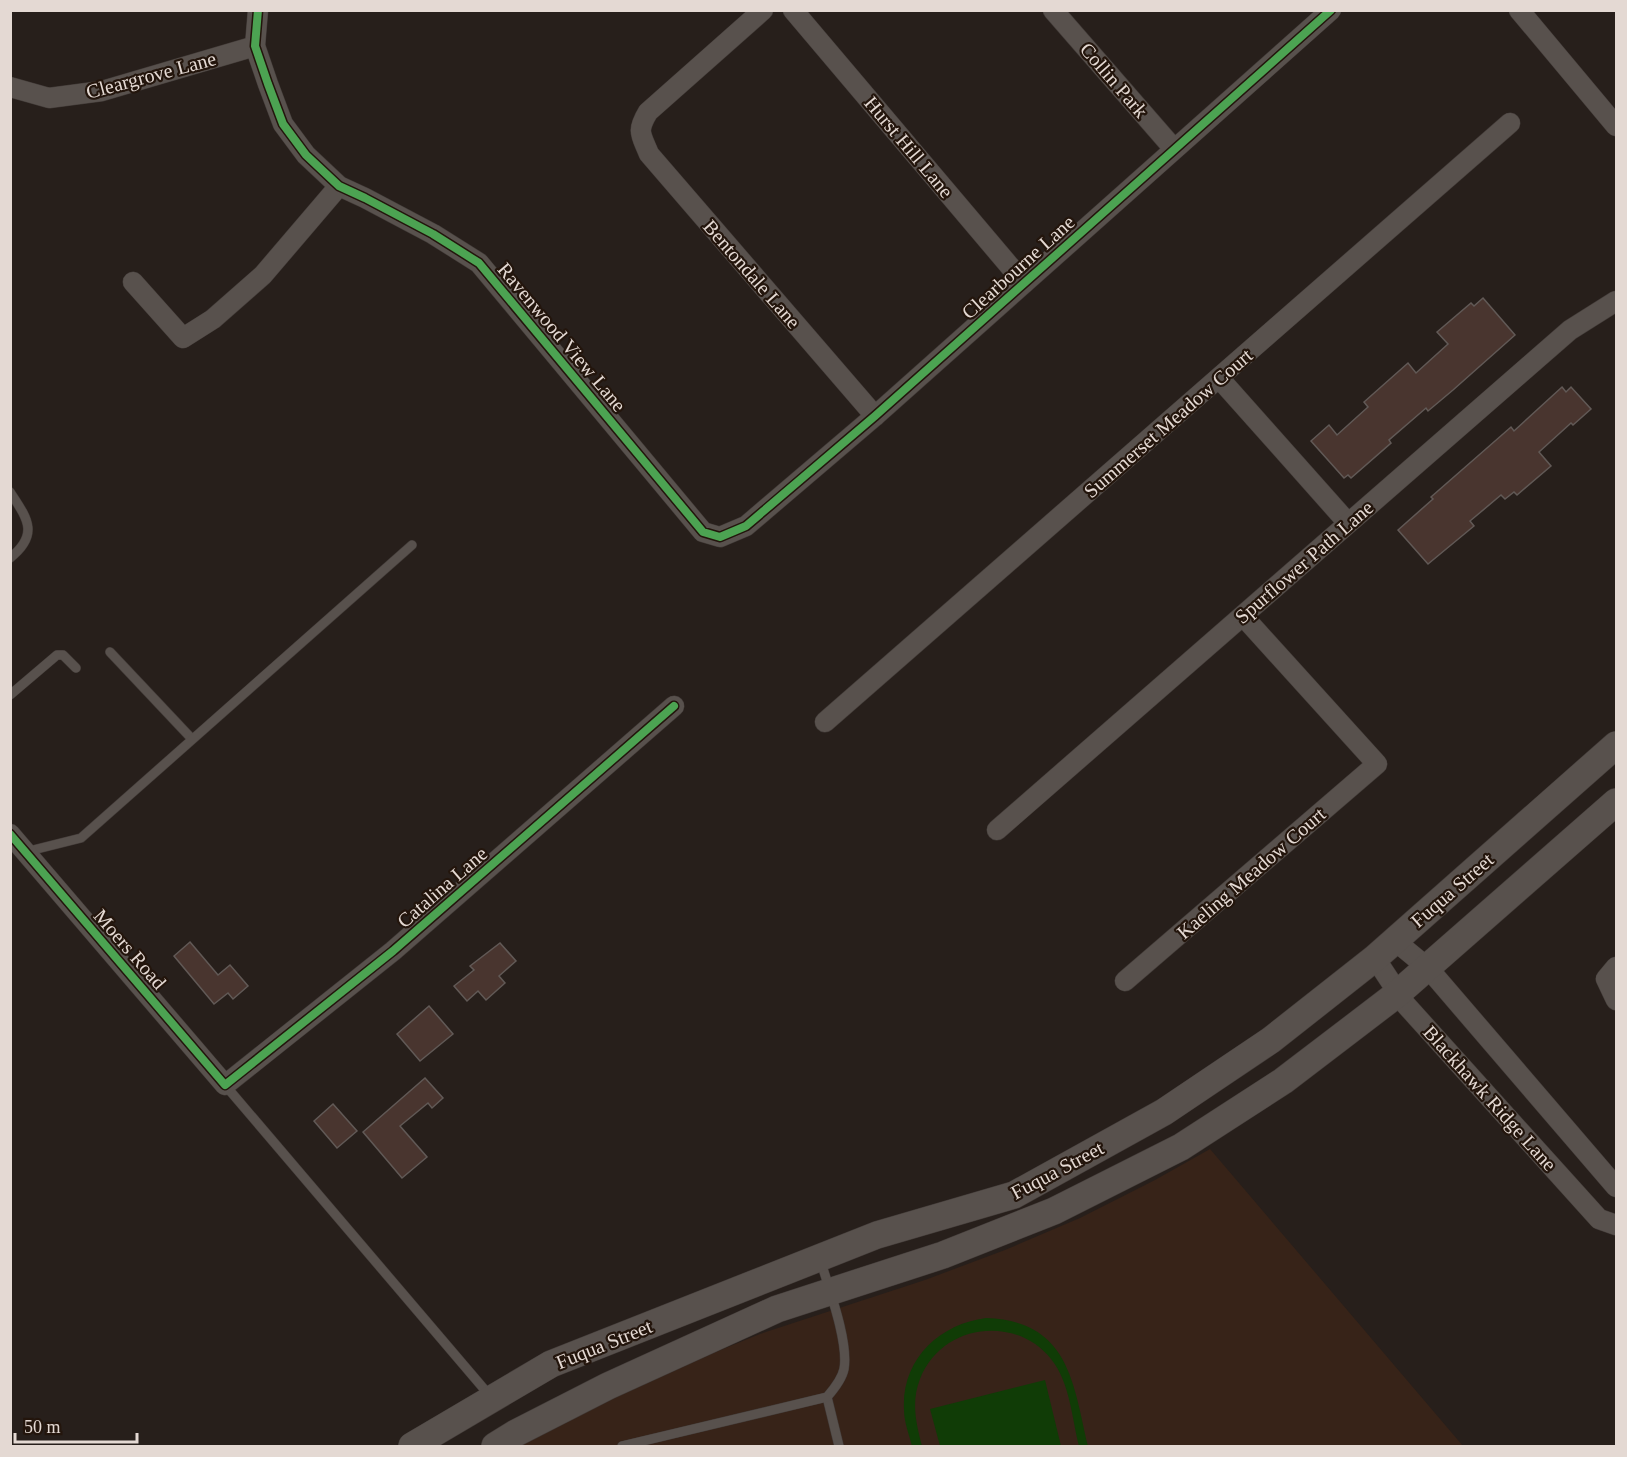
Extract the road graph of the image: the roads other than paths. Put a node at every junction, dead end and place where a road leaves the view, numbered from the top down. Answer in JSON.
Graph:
{"nodes":[{"id":1,"x":258,"y":10,"type":"edge"},
{"id":2,"x":763,"y":10,"type":"edge"},
{"id":3,"x":794,"y":10,"type":"edge"},
{"id":4,"x":1053,"y":10,"type":"edge"},
{"id":5,"x":1518,"y":10,"type":"edge"},
{"id":6,"x":1322,"y":13,"type":"edge"},
{"id":7,"x":255,"y":46,"type":"junction"},
{"id":8,"x":10,"y":87,"type":"edge"},
{"id":9,"x":1510,"y":123,"type":"dead end"},
{"id":10,"x":1617,"y":126,"type":"edge"},
{"id":11,"x":1174,"y":149,"type":"junction"},
{"id":12,"x":339,"y":186,"type":"junction"},
{"id":13,"x":133,"y":282,"type":"dead end"},
{"id":14,"x":1024,"y":283,"type":"junction"},
{"id":15,"x":1617,"y":301,"type":"edge"},
{"id":16,"x":1219,"y":378,"type":"junction"},
{"id":17,"x":875,"y":416,"type":"junction"},
{"id":18,"x":10,"y":492,"type":"edge"},
{"id":19,"x":1348,"y":523,"type":"junction"},
{"id":20,"x":720,"y":537,"type":"joint"},
{"id":21,"x":412,"y":545,"type":"dead end"},
{"id":22,"x":10,"y":558,"type":"edge"},
{"id":23,"x":1243,"y":616,"type":"junction"},
{"id":24,"x":110,"y":652,"type":"dead end"},
{"id":25,"x":76,"y":668,"type":"dead end"},
{"id":26,"x":10,"y":695,"type":"edge"},
{"id":27,"x":674,"y":706,"type":"dead end"},
{"id":28,"x":825,"y":722,"type":"dead end"},
{"id":29,"x":192,"y":740,"type":"junction"},
{"id":30,"x":1617,"y":746,"type":"edge"},
{"id":31,"x":1617,"y":802,"type":"edge"},
{"id":32,"x":997,"y":830,"type":"dead end"},
{"id":33,"x":10,"y":834,"type":"edge"},
{"id":34,"x":26,"y":852,"type":"junction"},
{"id":35,"x":1384,"y":949,"type":"junction"},
{"id":36,"x":1428,"y":968,"type":"junction"},
{"id":37,"x":1611,"y":973,"type":"edge"},
{"id":38,"x":1125,"y":981,"type":"dead end"},
{"id":39,"x":1397,"y":994,"type":"junction"},
{"id":40,"x":1617,"y":999,"type":"edge"},
{"id":41,"x":225,"y":1085,"type":"junction"},
{"id":42,"x":1617,"y":1187,"type":"edge"},
{"id":43,"x":1617,"y":1225,"type":"edge"},
{"id":44,"x":819,"y":1258,"type":"junction"},
{"id":45,"x":830,"y":1292,"type":"junction"},
{"id":46,"x":828,"y":1397,"type":"junction"},
{"id":47,"x":492,"y":1398,"type":"junction"},
{"id":48,"x":506,"y":1440,"type":"edge"},
{"id":49,"x":412,"y":1446,"type":"edge"},
{"id":50,"x":622,"y":1446,"type":"edge"},
{"id":51,"x":839,"y":1446,"type":"edge"}],
"edges":[{"from":1,"to":7,"type":"street"},
{"from":2,"to":17,"type":"street","name":"Bentondale Lane"},
{"from":3,"to":14,"type":"street","name":"Hurst Hill Lane"},
{"from":4,"to":11,"type":"street","name":"Collin Park"},
{"from":5,"to":10,"type":"street"},
{"from":6,"to":11,"type":"street","name":"Clearbourne Lane"},
{"from":7,"to":8,"type":"street","name":"Cleargrove Lane"},
{"from":7,"to":12,"type":"street","name":"Ravenwood View Lane"},
{"from":9,"to":16,"type":"street","name":"Summerset Meadow Court"},
{"from":11,"to":14,"type":"street","name":"Clearbourne Lane"},
{"from":12,"to":13,"type":"street"},
{"from":12,"to":20,"type":"street","name":"Ravenwood View Lane"},
{"from":14,"to":17,"type":"street","name":"Clearbourne Lane"},
{"from":15,"to":19,"type":"street","name":"Spurflower Path Lane"},
{"from":16,"to":19,"type":"street"},
{"from":16,"to":28,"type":"street","name":"Summerset Meadow Court"},
{"from":17,"to":20,"type":"street","name":"Clearbourne Lane"},
{"from":18,"to":22,"type":"lane"},
{"from":19,"to":23,"type":"street","name":"Spurflower Path Lane"},
{"from":21,"to":29,"type":"lane"},
{"from":23,"to":32,"type":"street","name":"Spurflower Path Lane"},
{"from":23,"to":38,"type":"street","name":"Kaeling Meadow Court"},
{"from":24,"to":29,"type":"lane"},
{"from":25,"to":26,"type":"lane"},
{"from":27,"to":41,"type":"street","name":"Catalina Lane"},
{"from":29,"to":34,"type":"lane"},
{"from":30,"to":35,"type":"main road","name":"Fuqua Street"},
{"from":31,"to":36,"type":"main road","name":"Fuqua Street"},
{"from":33,"to":34,"type":"street","name":"Moers Road"},
{"from":34,"to":41,"type":"street","name":"Moers Road"},
{"from":35,"to":36,"type":"street","name":"Blackhawk Ridge Lane"},
{"from":35,"to":39,"type":"street","name":"Blackhawk Ridge Lane"},
{"from":35,"to":44,"type":"main road","name":"Fuqua Street"},
{"from":36,"to":39,"type":"main road","name":"Fuqua Street"},
{"from":36,"to":42,"type":"street","name":"Blackhawk Ridge Lane"},
{"from":37,"to":40,"type":"street"},
{"from":39,"to":43,"type":"street","name":"Blackhawk Ridge Lane"},
{"from":39,"to":45,"type":"main road","name":"Fuqua Street"},
{"from":41,"to":47,"type":"lane"},
{"from":44,"to":45,"type":"lane"},
{"from":44,"to":47,"type":"main road","name":"Fuqua Street"},
{"from":45,"to":46,"type":"lane"},
{"from":45,"to":48,"type":"main road","name":"Fuqua Street"},
{"from":46,"to":50,"type":"lane"},
{"from":46,"to":51,"type":"lane"},
{"from":47,"to":48,"type":"main road"},
{"from":47,"to":49,"type":"main road","name":"Fuqua Street"}]}
